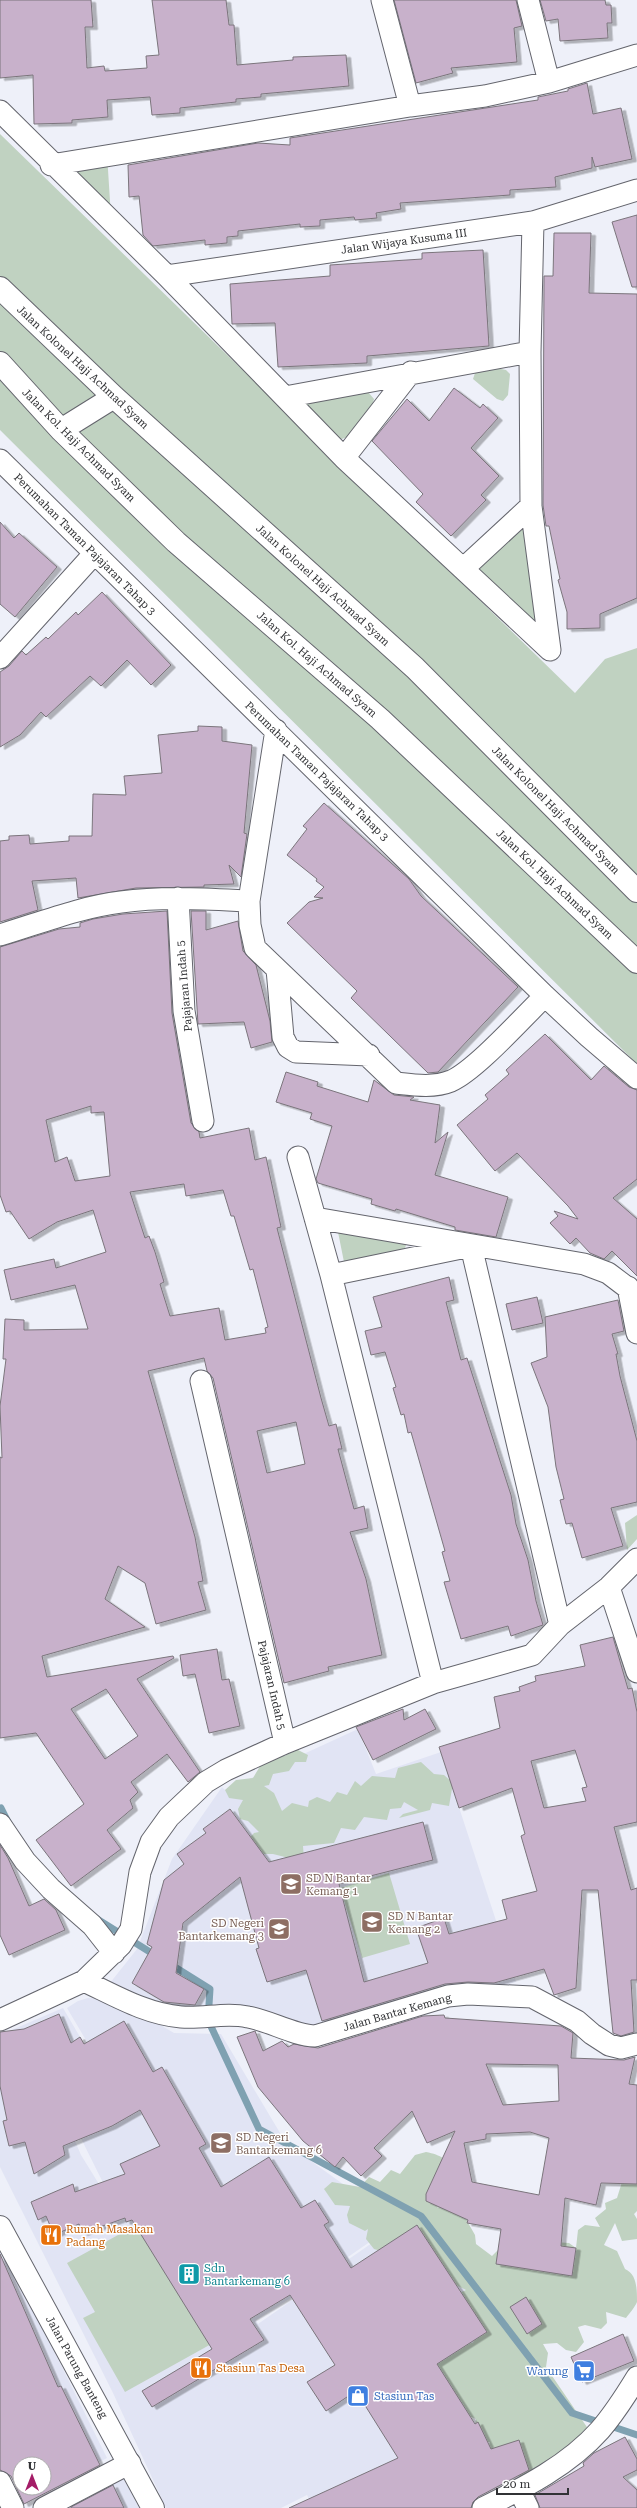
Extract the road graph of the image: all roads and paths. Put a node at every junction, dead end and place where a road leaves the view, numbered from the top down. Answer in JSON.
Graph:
{"nodes":[{"id":1,"x":382,"y":0,"type":"edge"},
{"id":2,"x":528,"y":0,"type":"edge"},
{"id":3,"x":637,"y":54,"type":"edge"},
{"id":4,"x":549,"y":82,"type":"junction"},
{"id":5,"x":410,"y":106,"type":"junction"},
{"id":6,"x":0,"y":111,"type":"edge"},
{"id":7,"x":51,"y":164,"type":"junction"},
{"id":8,"x":637,"y":190,"type":"edge"},
{"id":9,"x":533,"y":222,"type":"junction"},
{"id":10,"x":167,"y":276,"type":"junction"},
{"id":11,"x":0,"y":288,"type":"edge"},
{"id":12,"x":530,"y":352,"type":"junction"},
{"id":13,"x":0,"y":364,"type":"edge"},
{"id":14,"x":411,"y":372,"type":"junction"},
{"id":15,"x":114,"y":397,"type":"junction"},
{"id":16,"x":285,"y":397,"type":"junction"},
{"id":17,"x":62,"y":430,"type":"junction"},
{"id":18,"x":344,"y":458,"type":"junction"},
{"id":19,"x":0,"y":460,"type":"edge"},
{"id":20,"x":531,"y":506,"type":"junction"},
{"id":21,"x":94,"y":554,"type":"junction"},
{"id":22,"x":464,"y":568,"type":"junction"},
{"id":23,"x":0,"y":658,"type":"edge"},
{"id":24,"x":276,"y":730,"type":"junction"},
{"id":25,"x":637,"y":891,"type":"edge"},
{"id":26,"x":178,"y":898,"type":"junction"},
{"id":27,"x":249,"y":901,"type":"junction"},
{"id":28,"x":0,"y":935,"type":"edge"},
{"id":29,"x":637,"y":962,"type":"edge"},
{"id":30,"x":277,"y":970,"type":"junction"},
{"id":31,"x":545,"y":996,"type":"junction"},
{"id":32,"x":369,"y":1055,"type":"junction"},
{"id":33,"x":637,"y":1078,"type":"edge"},
{"id":34,"x":203,"y":1121,"type":"dead end"},
{"id":35,"x":298,"y":1157,"type":"dead end"},
{"id":36,"x":316,"y":1218,"type":"junction"},
{"id":37,"x":471,"y":1246,"type":"junction"},
{"id":38,"x":331,"y":1275,"type":"junction"},
{"id":39,"x":633,"y":1291,"type":"edge"},
{"id":40,"x":637,"y":1333,"type":"edge"},
{"id":41,"x":201,"y":1380,"type":"dead end"},
{"id":42,"x":637,"y":1559,"type":"edge"},
{"id":43,"x":609,"y":1587,"type":"junction"},
{"id":44,"x":560,"y":1625,"type":"junction"},
{"id":45,"x":637,"y":1672,"type":"edge"},
{"id":46,"x":434,"y":1683,"type":"junction"},
{"id":47,"x":285,"y":1743,"type":"junction"},
{"id":48,"x":0,"y":1824,"type":"edge"},
{"id":49,"x":122,"y":1942,"type":"junction"},
{"id":50,"x":84,"y":1981,"type":"junction"},
{"id":51,"x":0,"y":2020,"type":"edge"},
{"id":52,"x":637,"y":2044,"type":"edge"},
{"id":53,"x":0,"y":2227,"type":"edge"},
{"id":54,"x":637,"y":2377,"type":"edge"},
{"id":55,"x":130,"y":2463,"type":"junction"},
{"id":56,"x":0,"y":2482,"type":"edge"},
{"id":57,"x":524,"y":2499,"type":"edge"},
{"id":58,"x":13,"y":2508,"type":"edge"},
{"id":59,"x":44,"y":2508,"type":"edge"},
{"id":60,"x":153,"y":2508,"type":"edge"},
{"id":61,"x":483,"y":2508,"type":"edge"}],
"edges":[{"from":1,"to":5,"type":"street"},
{"from":2,"to":4,"type":"street"},
{"from":3,"to":4,"type":"street"},
{"from":4,"to":5,"type":"street"},
{"from":5,"to":7,"type":"street"},
{"from":6,"to":7,"type":"street"},
{"from":7,"to":10,"type":"street"},
{"from":8,"to":9,"type":"street","name":"Jalan Wijaya Kusuma III"},
{"from":9,"to":10,"type":"street","name":"Jalan Wijaya Kusuma III"},
{"from":9,"to":12,"type":"street"},
{"from":10,"to":16,"type":"street"},
{"from":11,"to":15,"type":"main road","name":"Jalan Kolonel Haji Achmad Syam"},
{"from":12,"to":14,"type":"street"},
{"from":12,"to":20,"type":"street"},
{"from":13,"to":17,"type":"main road","name":"Jalan Kol. Haji Achmad Syam"},
{"from":14,"to":16,"type":"street"},
{"from":14,"to":18,"type":"street"},
{"from":15,"to":17,"type":"main road"},
{"from":15,"to":25,"type":"main road","name":"Jalan Kolonel Haji Achmad Syam"},
{"from":16,"to":18,"type":"street"},
{"from":17,"to":29,"type":"main road","name":"Jalan Kol. Haji Achmad Syam"},
{"from":18,"to":22,"type":"street"},
{"from":19,"to":21,"type":"street","name":"Perumahan Taman Pajajaran Tahap 3"},
{"from":20,"to":22,"type":"street"},
{"from":20,"to":22,"type":"street"},
{"from":21,"to":23,"type":"street"},
{"from":21,"to":24,"type":"street","name":"Perumahan Taman Pajajaran Tahap 3"},
{"from":24,"to":27,"type":"street"},
{"from":24,"to":31,"type":"street","name":"Perumahan Taman Pajajaran Tahap 3"},
{"from":26,"to":27,"type":"street"},
{"from":26,"to":28,"type":"street"},
{"from":26,"to":34,"type":"street","name":"Pajajaran Indah 5"},
{"from":27,"to":30,"type":"street"},
{"from":30,"to":32,"type":"street"},
{"from":30,"to":32,"type":"street"},
{"from":31,"to":32,"type":"street"},
{"from":31,"to":33,"type":"street","name":"Perumahan Taman Pajajaran Tahap 3"},
{"from":35,"to":36,"type":"street"},
{"from":36,"to":37,"type":"street"},
{"from":36,"to":38,"type":"street"},
{"from":37,"to":38,"type":"street"},
{"from":37,"to":39,"type":"street"},
{"from":37,"to":44,"type":"street"},
{"from":38,"to":46,"type":"street"},
{"from":39,"to":40,"type":"street"},
{"from":41,"to":47,"type":"street","name":"Pajajaran Indah 5"},
{"from":42,"to":43,"type":"street"},
{"from":43,"to":44,"type":"street"},
{"from":43,"to":45,"type":"street"},
{"from":44,"to":46,"type":"street"},
{"from":46,"to":47,"type":"street"},
{"from":47,"to":49,"type":"street","name":"Pajajaran Indah 5"},
{"from":48,"to":49,"type":"street"},
{"from":49,"to":50,"type":"street"},
{"from":50,"to":51,"type":"street"},
{"from":50,"to":52,"type":"street","name":"Jalan Bantar Kemang"},
{"from":53,"to":55,"type":"main road","name":"Jalan Parung Banteng"},
{"from":54,"to":57,"type":"street"},
{"from":55,"to":59,"type":"street"},
{"from":55,"to":60,"type":"main road","name":"Jalan Parung Banteng"},
{"from":56,"to":58,"type":"street"},
{"from":57,"to":61,"type":"street"}]}
